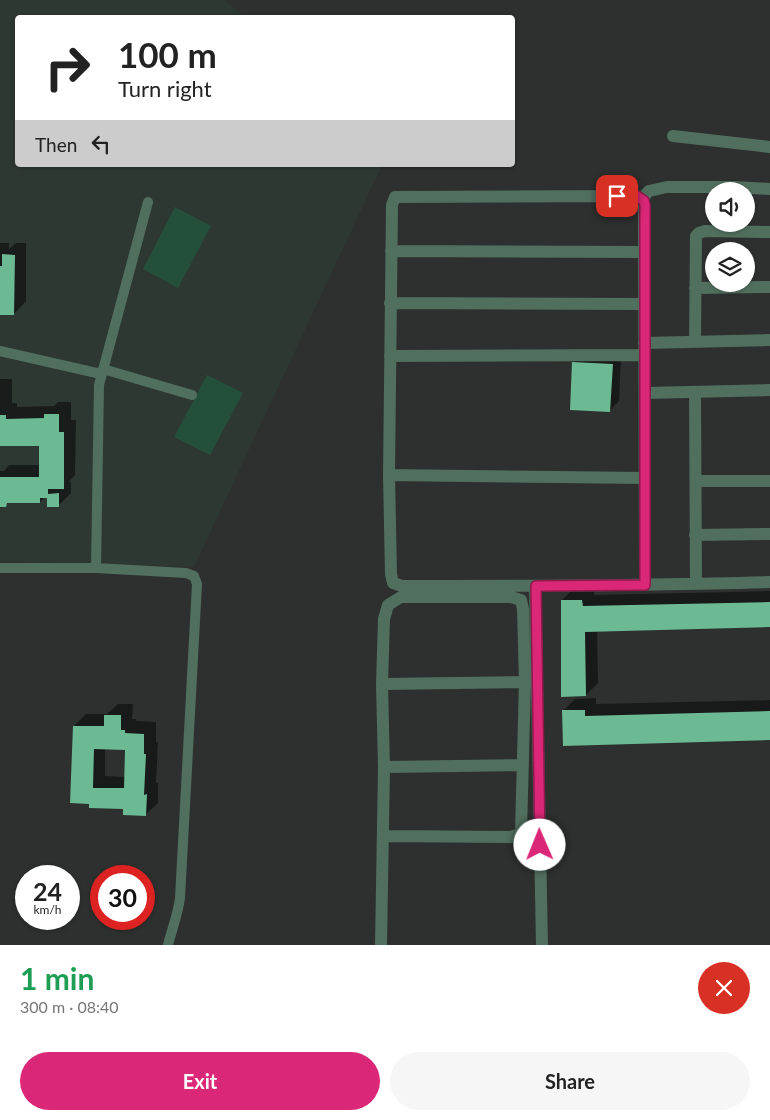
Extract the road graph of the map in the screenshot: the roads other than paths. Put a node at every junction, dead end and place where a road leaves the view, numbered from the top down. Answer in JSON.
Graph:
{"nodes":[{"id":1,"x":673,"y":136,"type":"dead end"},
{"id":2,"x":770,"y":147,"type":"edge"},
{"id":3,"x":770,"y":189,"type":"edge"},
{"id":4,"x":642,"y":198,"type":"junction"},
{"id":5,"x":148,"y":202,"type":"dead end"},
{"id":6,"x":770,"y":232,"type":"edge"},
{"id":7,"x":391,"y":251,"type":"junction"},
{"id":8,"x":644,"y":252,"type":"junction"},
{"id":9,"x":770,"y":287,"type":"edge"},
{"id":10,"x":695,"y":288,"type":"junction"},
{"id":11,"x":390,"y":303,"type":"junction"},
{"id":12,"x":644,"y":304,"type":"junction"},
{"id":13,"x":770,"y":340,"type":"edge"},
{"id":14,"x":695,"y":342,"type":"junction"},
{"id":15,"x":644,"y":349,"type":"junction"},
{"id":16,"x":0,"y":352,"type":"edge"},
{"id":17,"x":390,"y":356,"type":"junction"},
{"id":18,"x":102,"y":371,"type":"junction"},
{"id":19,"x":770,"y":390,"type":"edge"},
{"id":20,"x":695,"y":392,"type":"junction"},
{"id":21,"x":645,"y":393,"type":"junction"},
{"id":22,"x":192,"y":395,"type":"dead end"},
{"id":23,"x":389,"y":475,"type":"junction"},
{"id":24,"x":645,"y":478,"type":"junction"},
{"id":25,"x":696,"y":481,"type":"junction"},
{"id":26,"x":770,"y":481,"type":"edge"},
{"id":27,"x":770,"y":534,"type":"edge"},
{"id":28,"x":696,"y":535,"type":"junction"},
{"id":29,"x":0,"y":568,"type":"edge"},
{"id":30,"x":96,"y":568,"type":"junction"},
{"id":31,"x":770,"y":582,"type":"edge"},
{"id":32,"x":696,"y":584,"type":"junction"},
{"id":33,"x":645,"y":585,"type":"junction"},
{"id":34,"x":536,"y":586,"type":"junction"},
{"id":35,"x":525,"y":682,"type":"junction"},
{"id":36,"x":382,"y":684,"type":"junction"},
{"id":37,"x":523,"y":765,"type":"junction"},
{"id":38,"x":384,"y":767,"type":"junction"},
{"id":39,"x":383,"y":836,"type":"junction"},
{"id":40,"x":168,"y":945,"type":"edge"},
{"id":41,"x":382,"y":945,"type":"edge"},
{"id":42,"x":542,"y":945,"type":"edge"}],
"edges":[{"from":1,"to":2,"type":"street"},
{"from":3,"to":4,"type":"street"},
{"from":4,"to":7,"type":"street"},
{"from":4,"to":8,"type":"street"},
{"from":5,"to":18,"type":"lane"},
{"from":6,"to":10,"type":"street"},
{"from":7,"to":8,"type":"street"},
{"from":7,"to":11,"type":"street"},
{"from":8,"to":12,"type":"street"},
{"from":9,"to":10,"type":"street"},
{"from":10,"to":14,"type":"street"},
{"from":11,"to":12,"type":"street"},
{"from":11,"to":17,"type":"street"},
{"from":12,"to":15,"type":"street"},
{"from":13,"to":14,"type":"street"},
{"from":14,"to":15,"type":"street"},
{"from":15,"to":17,"type":"street"},
{"from":15,"to":21,"type":"street"},
{"from":16,"to":18,"type":"lane"},
{"from":17,"to":23,"type":"street"},
{"from":18,"to":22,"type":"lane"},
{"from":18,"to":30,"type":"lane"},
{"from":19,"to":20,"type":"street"},
{"from":20,"to":21,"type":"street"},
{"from":20,"to":25,"type":"street"},
{"from":21,"to":24,"type":"street"},
{"from":23,"to":24,"type":"street"},
{"from":23,"to":34,"type":"street"},
{"from":24,"to":33,"type":"street"},
{"from":25,"to":26,"type":"street"},
{"from":25,"to":28,"type":"street"},
{"from":27,"to":28,"type":"street"},
{"from":28,"to":32,"type":"street"},
{"from":29,"to":30,"type":"lane"},
{"from":30,"to":40,"type":"lane"},
{"from":31,"to":32,"type":"street"},
{"from":32,"to":33,"type":"street"},
{"from":33,"to":34,"type":"street"},
{"from":34,"to":42,"type":"street"},
{"from":35,"to":36,"type":"street"},
{"from":35,"to":36,"type":"street"},
{"from":35,"to":37,"type":"street"},
{"from":36,"to":38,"type":"street"},
{"from":37,"to":38,"type":"street"},
{"from":37,"to":39,"type":"street"},
{"from":38,"to":39,"type":"street"},
{"from":39,"to":41,"type":"street"}]}
